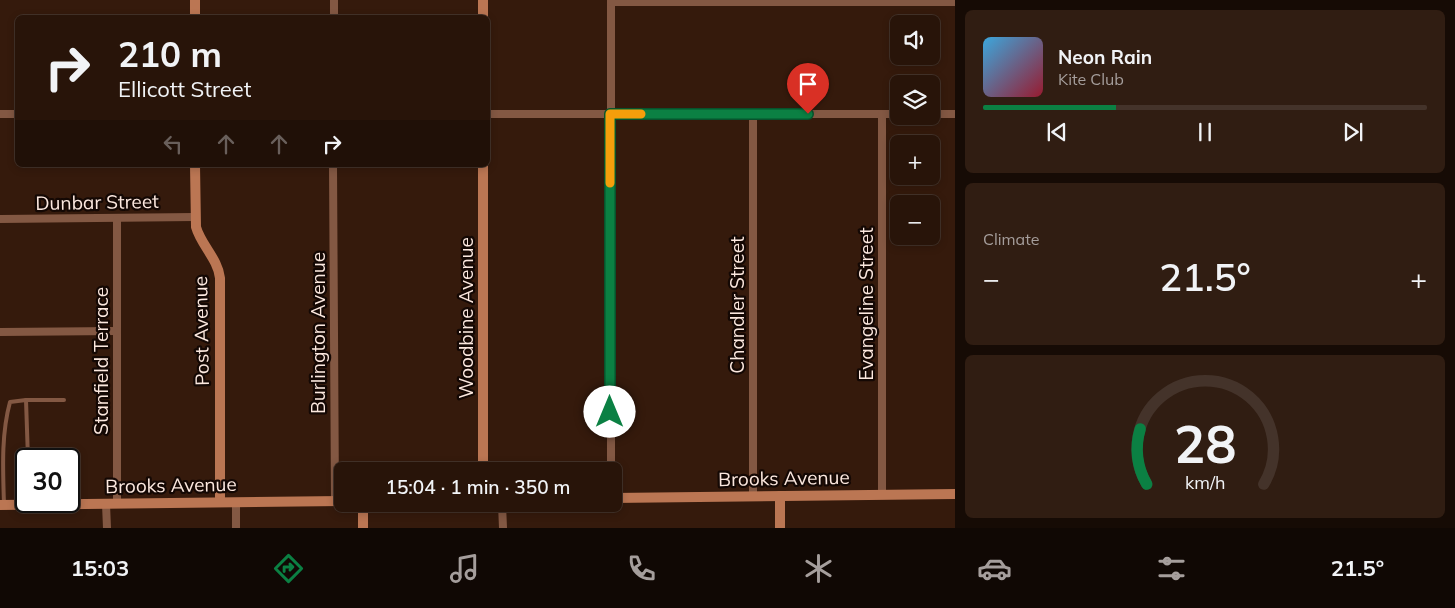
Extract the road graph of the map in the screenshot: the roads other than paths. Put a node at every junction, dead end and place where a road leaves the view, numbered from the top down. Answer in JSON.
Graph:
{"nodes":[{"id":1,"x":195,"y":0,"type":"edge"},
{"id":2,"x":334,"y":0,"type":"edge"},
{"id":3,"x":483,"y":0,"type":"edge"},
{"id":4,"x":610,"y":1,"type":"edge"},
{"id":5,"x":955,"y":2,"type":"edge"},
{"id":6,"x":195,"y":15,"type":"edge"},
{"id":7,"x":334,"y":15,"type":"edge"},
{"id":8,"x":483,"y":15,"type":"edge"},
{"id":9,"x":0,"y":114,"type":"edge"},
{"id":10,"x":15,"y":114,"type":"edge"},
{"id":11,"x":490,"y":114,"type":"edge"},
{"id":12,"x":610,"y":114,"type":"junction"},
{"id":13,"x":753,"y":114,"type":"junction"},
{"id":14,"x":882,"y":114,"type":"junction"},
{"id":15,"x":890,"y":114,"type":"edge"},
{"id":16,"x":940,"y":114,"type":"edge"},
{"id":17,"x":955,"y":114,"type":"edge"},
{"id":18,"x":195,"y":167,"type":"edge"},
{"id":19,"x":334,"y":167,"type":"edge"},
{"id":20,"x":483,"y":167,"type":"edge"},
{"id":21,"x":195,"y":217,"type":"junction"},
{"id":22,"x":117,"y":219,"type":"junction"},
{"id":23,"x":0,"y":220,"type":"edge"},
{"id":24,"x":0,"y":332,"type":"edge"},
{"id":25,"x":117,"y":332,"type":"junction"},
{"id":26,"x":26,"y":400,"type":"junction"},
{"id":27,"x":64,"y":400,"type":"dead end"},
{"id":28,"x":28,"y":448,"type":"edge"},
{"id":29,"x":338,"y":462,"type":"edge"},
{"id":30,"x":484,"y":462,"type":"edge"},
{"id":31,"x":610,"y":462,"type":"edge"},
{"id":32,"x":882,"y":494,"type":"junction"},
{"id":33,"x":955,"y":494,"type":"edge"},
{"id":34,"x":753,"y":496,"type":"junction"},
{"id":35,"x":780,"y":496,"type":"junction"},
{"id":36,"x":622,"y":498,"type":"edge"},
{"id":37,"x":334,"y":501,"type":"edge"},
{"id":38,"x":220,"y":502,"type":"junction"},
{"id":39,"x":236,"y":502,"type":"junction"},
{"id":40,"x":15,"y":504,"type":"edge"},
{"id":41,"x":80,"y":504,"type":"edge"},
{"id":42,"x":106,"y":504,"type":"junction"},
{"id":43,"x":117,"y":504,"type":"junction"},
{"id":44,"x":2,"y":505,"type":"edge"},
{"id":45,"x":363,"y":512,"type":"edge"},
{"id":46,"x":502,"y":512,"type":"edge"},
{"id":47,"x":106,"y":528,"type":"edge"},
{"id":48,"x":236,"y":528,"type":"edge"},
{"id":49,"x":363,"y":528,"type":"edge"},
{"id":50,"x":503,"y":528,"type":"edge"},
{"id":51,"x":780,"y":528,"type":"edge"}],
"edges":[{"from":1,"to":6,"type":"street"},
{"from":2,"to":7,"type":"street"},
{"from":3,"to":8,"type":"street"},
{"from":4,"to":5,"type":"street"},
{"from":4,"to":12,"type":"street"},
{"from":9,"to":10,"type":"street"},
{"from":11,"to":12,"type":"street"},
{"from":12,"to":13,"type":"street"},
{"from":12,"to":31,"type":"street"},
{"from":13,"to":14,"type":"street"},
{"from":13,"to":34,"type":"street","name":"Chandler Street"},
{"from":14,"to":15,"type":"street"},
{"from":14,"to":32,"type":"street","name":"Evangeline Street"},
{"from":16,"to":17,"type":"street"},
{"from":18,"to":21,"type":"street","name":"Post Avenue"},
{"from":19,"to":29,"type":"street","name":"Burlington Avenue"},
{"from":20,"to":30,"type":"street","name":"Woodbine Avenue"},
{"from":21,"to":22,"type":"street","name":"Dunbar Street"},
{"from":21,"to":38,"type":"street","name":"Post Avenue"},
{"from":22,"to":23,"type":"street","name":"Dunbar Street"},
{"from":22,"to":25,"type":"street","name":"Stanfield Terrace"},
{"from":24,"to":25,"type":"street"},
{"from":25,"to":43,"type":"street","name":"Stanfield Terrace"},
{"from":26,"to":27,"type":"lane"},
{"from":26,"to":28,"type":"lane"},
{"from":26,"to":44,"type":"lane"},
{"from":32,"to":33,"type":"street","name":"Brooks Avenue"},
{"from":32,"to":35,"type":"street","name":"Brooks Avenue"},
{"from":34,"to":35,"type":"street","name":"Brooks Avenue"},
{"from":34,"to":36,"type":"street","name":"Brooks Avenue"},
{"from":35,"to":51,"type":"street"},
{"from":37,"to":39,"type":"street","name":"Brooks Avenue"},
{"from":38,"to":39,"type":"street","name":"Brooks Avenue"},
{"from":38,"to":43,"type":"street","name":"Brooks Avenue"},
{"from":39,"to":48,"type":"street"},
{"from":40,"to":44,"type":"street","name":"Brooks Avenue"},
{"from":41,"to":42,"type":"street","name":"Brooks Avenue"},
{"from":42,"to":43,"type":"street","name":"Brooks Avenue"},
{"from":42,"to":47,"type":"street"},
{"from":45,"to":49,"type":"street"},
{"from":46,"to":50,"type":"street"}]}
